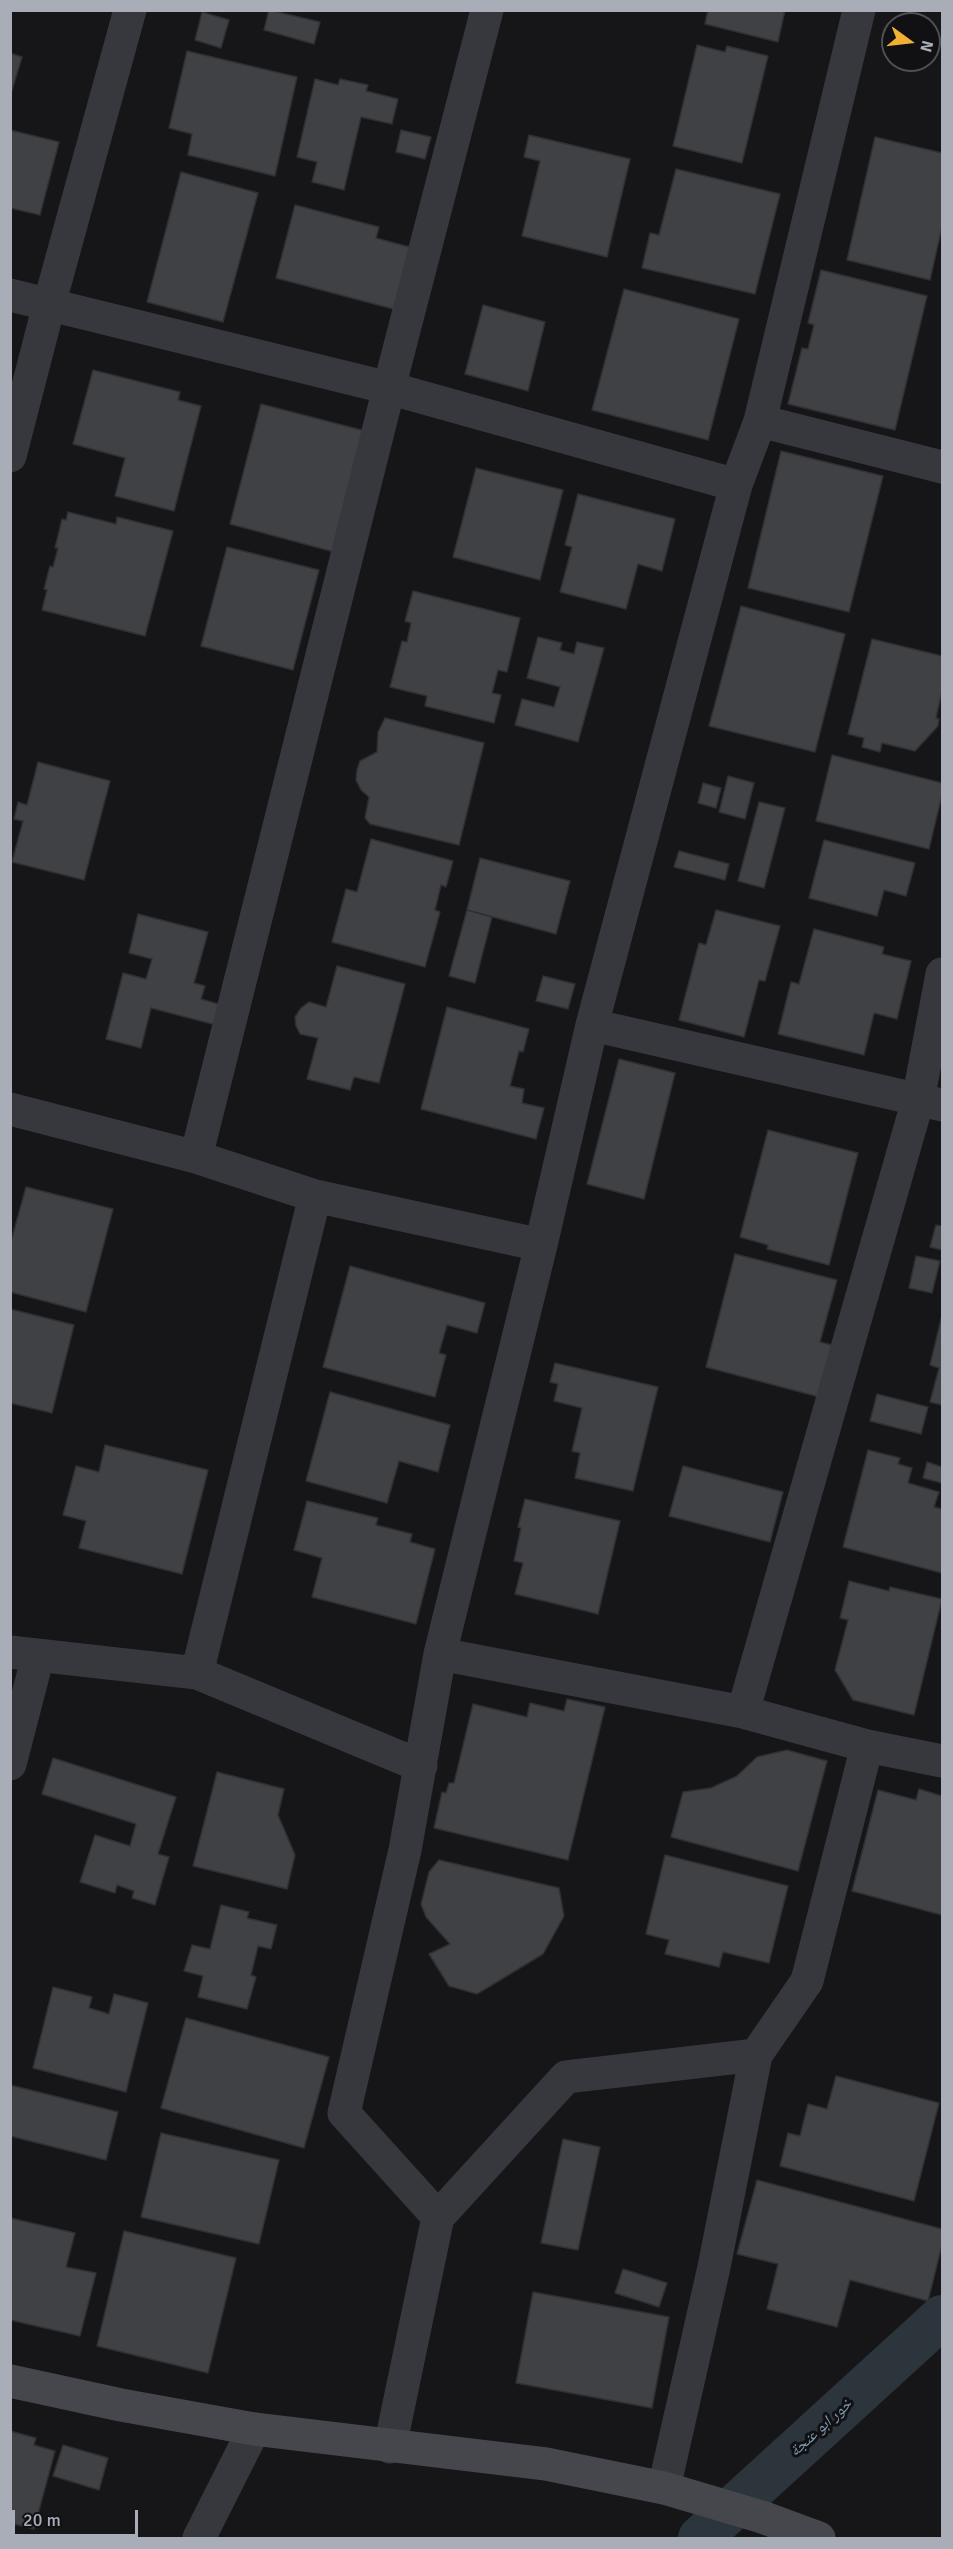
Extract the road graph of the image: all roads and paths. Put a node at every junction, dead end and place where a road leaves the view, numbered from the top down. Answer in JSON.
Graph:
{"nodes":[{"id":1,"x":130,"y":10,"type":"edge"},
{"id":2,"x":487,"y":10,"type":"edge"},
{"id":3,"x":859,"y":10,"type":"edge"},
{"id":4,"x":10,"y":295,"type":"edge"},
{"id":5,"x":49,"y":304,"type":"junction"},
{"id":6,"x":389,"y":388,"type":"junction"},
{"id":7,"x":760,"y":421,"type":"junction"},
{"id":8,"x":10,"y":456,"type":"edge"},
{"id":9,"x":942,"y":467,"type":"edge"},
{"id":10,"x":736,"y":484,"type":"junction"},
{"id":11,"x":942,"y":974,"type":"edge"},
{"id":12,"x":592,"y":1025,"type":"junction"},
{"id":13,"x":930,"y":1102,"type":"edge"},
{"id":14,"x":10,"y":1109,"type":"edge"},
{"id":15,"x":196,"y":1157,"type":"junction"},
{"id":16,"x":315,"y":1196,"type":"junction"},
{"id":17,"x":541,"y":1245,"type":"junction"},
{"id":18,"x":24,"y":1654,"type":"edge"},
{"id":19,"x":440,"y":1654,"type":"junction"},
{"id":20,"x":197,"y":1673,"type":"junction"},
{"id":21,"x":743,"y":1712,"type":"junction"},
{"id":22,"x":867,"y":1746,"type":"junction"},
{"id":23,"x":942,"y":1761,"type":"edge"},
{"id":24,"x":10,"y":1764,"type":"edge"},
{"id":25,"x":421,"y":1766,"type":"junction"},
{"id":26,"x":756,"y":2055,"type":"junction"},
{"id":27,"x":438,"y":2217,"type":"junction"},
{"id":28,"x":10,"y":2381,"type":"edge"},
{"id":29,"x":254,"y":2429,"type":"junction"},
{"id":30,"x":390,"y":2447,"type":"junction"},
{"id":31,"x":669,"y":2490,"type":"junction"},
{"id":32,"x":199,"y":2538,"type":"edge"},
{"id":33,"x":819,"y":2538,"type":"edge"}],
"edges":[{"from":1,"to":5,"type":"street"},
{"from":2,"to":6,"type":"street"},
{"from":3,"to":7,"type":"street"},
{"from":4,"to":5,"type":"street"},
{"from":5,"to":6,"type":"street"},
{"from":5,"to":8,"type":"street"},
{"from":6,"to":10,"type":"street"},
{"from":6,"to":15,"type":"street"},
{"from":7,"to":9,"type":"street"},
{"from":7,"to":10,"type":"street"},
{"from":10,"to":12,"type":"street"},
{"from":11,"to":13,"type":"street"},
{"from":12,"to":13,"type":"street"},
{"from":12,"to":17,"type":"street"},
{"from":13,"to":21,"type":"street"},
{"from":14,"to":15,"type":"street"},
{"from":15,"to":16,"type":"street"},
{"from":16,"to":17,"type":"street"},
{"from":16,"to":20,"type":"street"},
{"from":17,"to":19,"type":"street"},
{"from":18,"to":20,"type":"street"},
{"from":18,"to":24,"type":"street"},
{"from":19,"to":21,"type":"street"},
{"from":19,"to":25,"type":"street"},
{"from":20,"to":25,"type":"street"},
{"from":21,"to":22,"type":"street"},
{"from":22,"to":23,"type":"street"},
{"from":22,"to":26,"type":"street"},
{"from":25,"to":27,"type":"street"},
{"from":26,"to":27,"type":"street"},
{"from":26,"to":31,"type":"street"},
{"from":27,"to":30,"type":"street"},
{"from":28,"to":29,"type":"street"},
{"from":29,"to":30,"type":"street"},
{"from":29,"to":32,"type":"street"},
{"from":30,"to":31,"type":"street"},
{"from":31,"to":33,"type":"street"}]}
